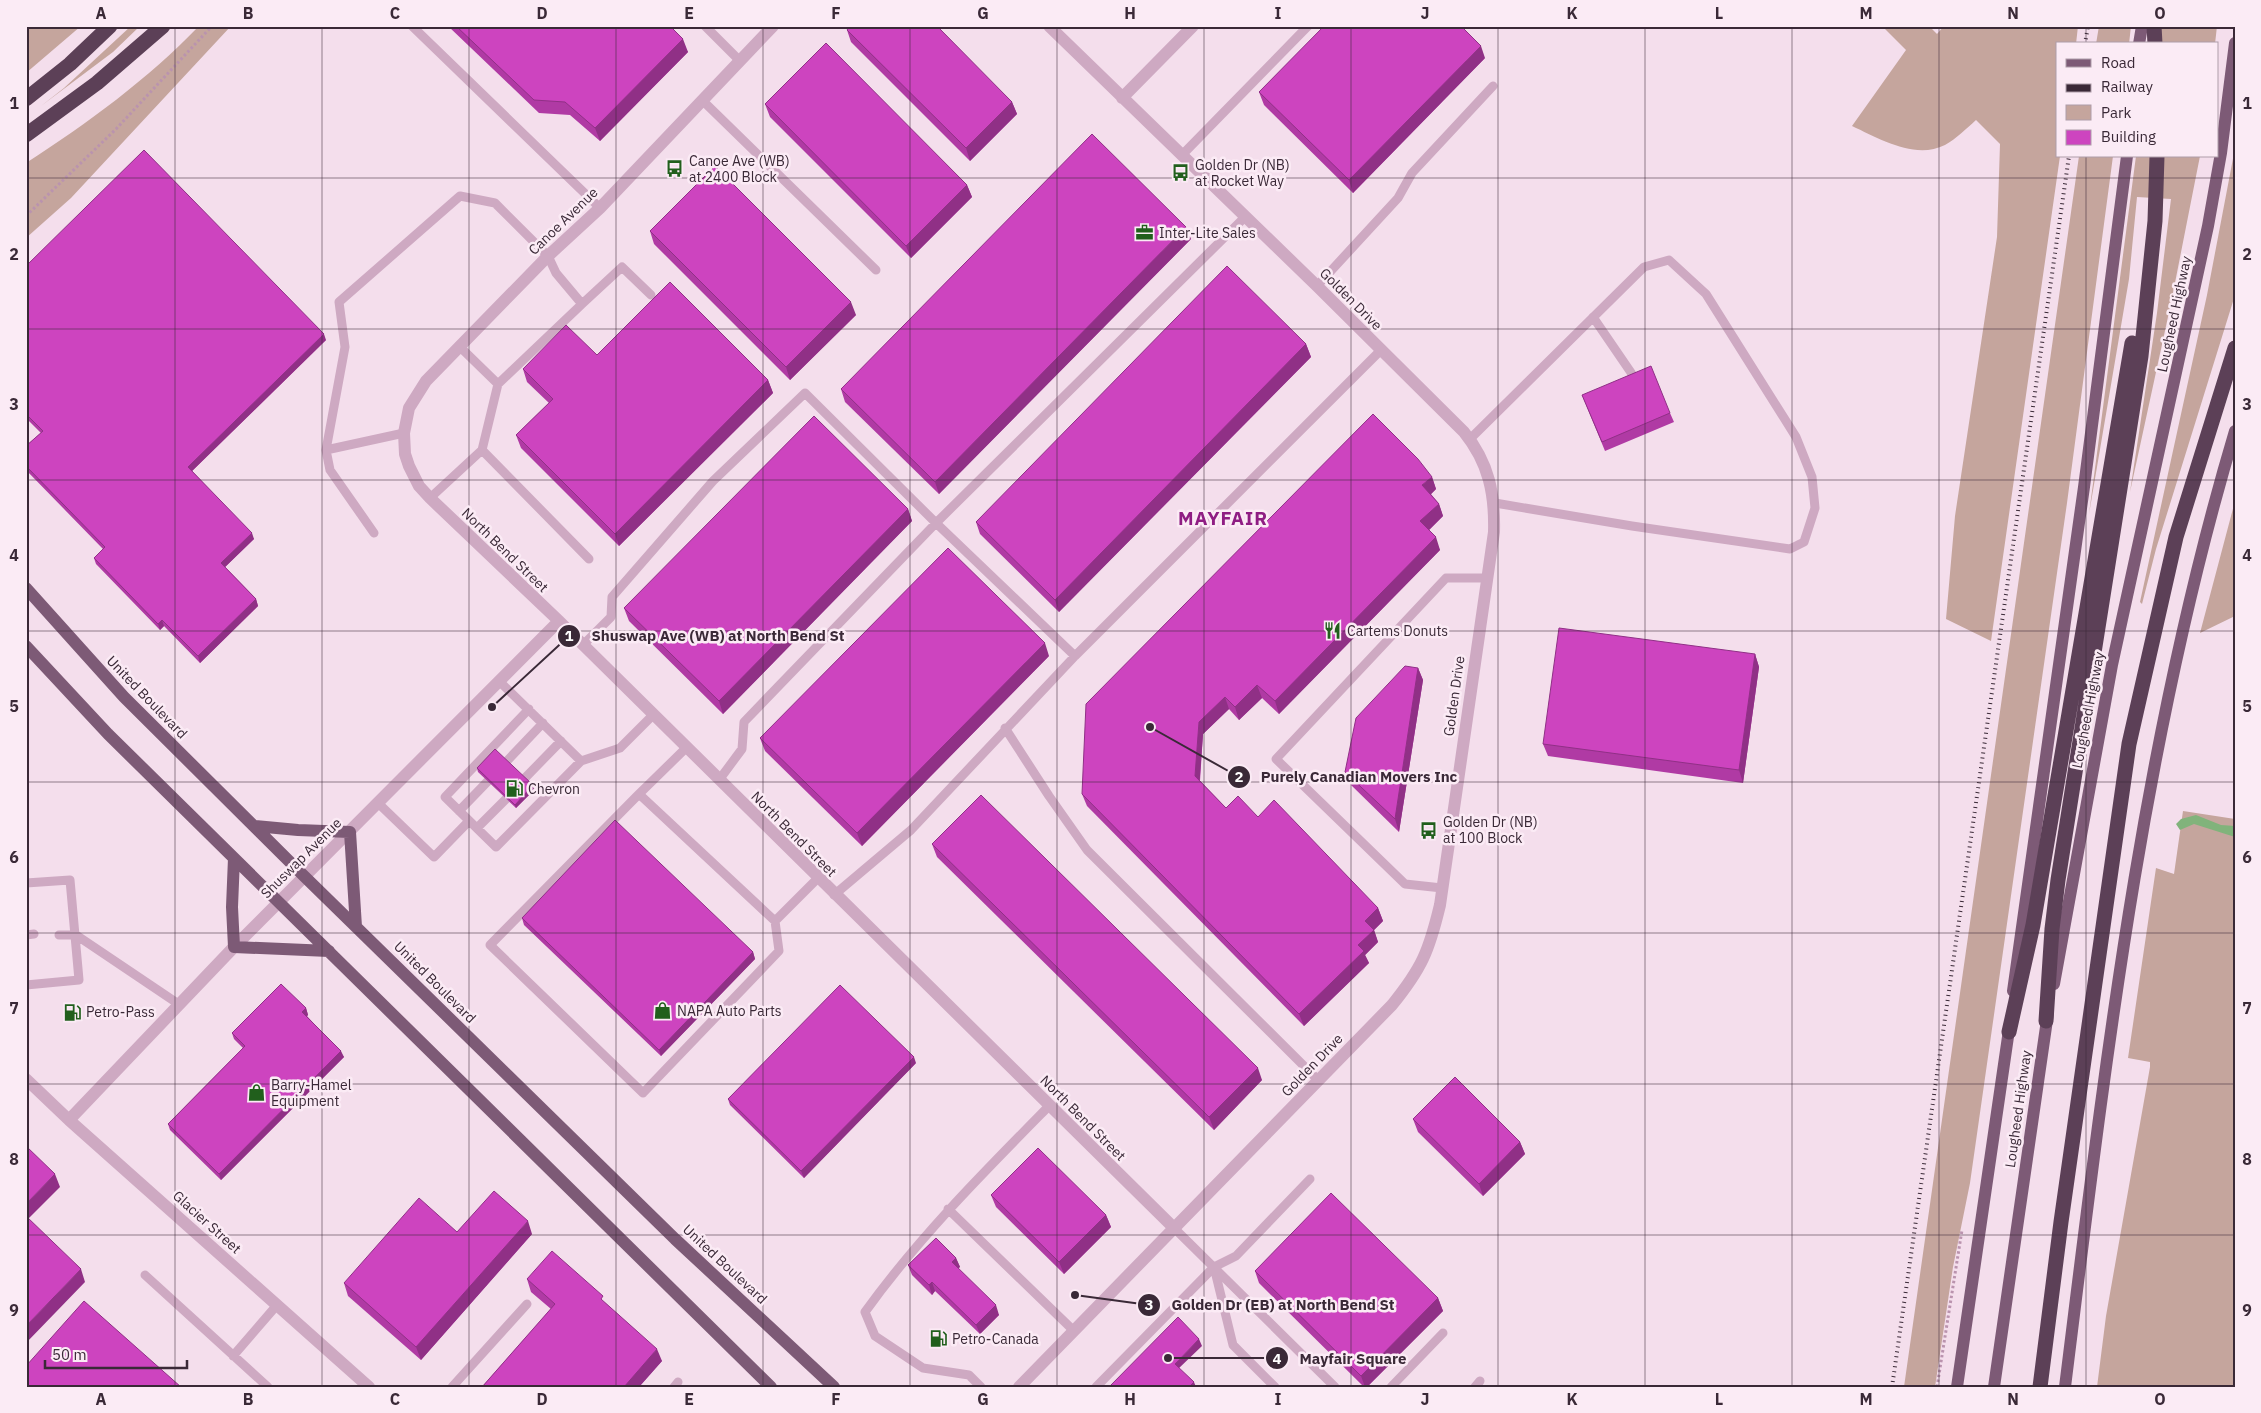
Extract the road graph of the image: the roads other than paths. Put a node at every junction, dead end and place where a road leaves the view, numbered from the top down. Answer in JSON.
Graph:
{"nodes":[{"id":1,"x":110,"y":26,"type":"edge"},
{"id":2,"x":163,"y":26,"type":"edge"},
{"id":3,"x":412,"y":26,"type":"edge"},
{"id":4,"x":705,"y":26,"type":"edge"},
{"id":5,"x":774,"y":26,"type":"edge"},
{"id":6,"x":1049,"y":26,"type":"edge"},
{"id":7,"x":1193,"y":26,"type":"edge"},
{"id":8,"x":1308,"y":26,"type":"edge"},
{"id":9,"x":2142,"y":26,"type":"edge"},
{"id":10,"x":2154,"y":26,"type":"edge"},
{"id":11,"x":2139,"y":42,"type":"edge"},
{"id":12,"x":2154,"y":42,"type":"edge"},
{"id":13,"x":2235,"y":43,"type":"edge"},
{"id":14,"x":740,"y":61,"type":"junction"},
{"id":15,"x":1493,"y":86,"type":"dead end"},
{"id":16,"x":1122,"y":98,"type":"junction"},
{"id":17,"x":26,"y":99,"type":"edge"},
{"id":18,"x":702,"y":100,"type":"junction"},
{"id":19,"x":26,"y":135,"type":"edge"},
{"id":20,"x":1182,"y":155,"type":"junction"},
{"id":21,"x":2126,"y":158,"type":"edge"},
{"id":22,"x":2157,"y":158,"type":"edge"},
{"id":23,"x":600,"y":208,"type":"junction"},
{"id":24,"x":1246,"y":216,"type":"junction"},
{"id":25,"x":2155,"y":221,"type":"junction"},
{"id":26,"x":548,"y":256,"type":"junction"},
{"id":27,"x":876,"y":270,"type":"dead end"},
{"id":28,"x":1317,"y":286,"type":"junction"},
{"id":29,"x":651,"y":295,"type":"dead end"},
{"id":30,"x":582,"y":304,"type":"junction"},
{"id":31,"x":1593,"y":317,"type":"junction"},
{"id":32,"x":459,"y":346,"type":"junction"},
{"id":33,"x":2235,"y":348,"type":"edge"},
{"id":34,"x":1381,"y":350,"type":"junction"},
{"id":35,"x":1632,"y":374,"type":"edge"},
{"id":36,"x":498,"y":384,"type":"junction"},
{"id":37,"x":2235,"y":432,"type":"edge"},
{"id":38,"x":404,"y":433,"type":"junction"},
{"id":39,"x":1470,"y":440,"type":"junction"},
{"id":40,"x":326,"y":450,"type":"junction"},
{"id":41,"x":482,"y":450,"type":"junction"},
{"id":42,"x":405,"y":454,"type":"joint"},
{"id":43,"x":430,"y":498,"type":"junction"},
{"id":44,"x":1494,"y":503,"type":"junction"},
{"id":45,"x":936,"y":523,"type":"junction"},
{"id":46,"x":374,"y":533,"type":"dead end"},
{"id":47,"x":590,"y":559,"type":"dead end"},
{"id":48,"x":1486,"y":578,"type":"junction"},
{"id":49,"x":26,"y":588,"type":"edge"},
{"id":50,"x":559,"y":622,"type":"junction"},
{"id":51,"x":583,"y":645,"type":"junction"},
{"id":52,"x":26,"y":646,"type":"edge"},
{"id":53,"x":1075,"y":656,"type":"junction"},
{"id":54,"x":499,"y":681,"type":"junction"},
{"id":55,"x":529,"y":709,"type":"junction"},
{"id":56,"x":653,"y":715,"type":"junction"},
{"id":57,"x":543,"y":723,"type":"junction"},
{"id":58,"x":1005,"y":728,"type":"junction"},
{"id":59,"x":561,"y":741,"type":"junction"},
{"id":60,"x":686,"y":748,"type":"junction"},
{"id":61,"x":582,"y":761,"type":"junction"},
{"id":62,"x":506,"y":762,"type":"edge"},
{"id":63,"x":524,"y":779,"type":"edge"},
{"id":64,"x":719,"y":780,"type":"junction"},
{"id":65,"x":488,"y":781,"type":"edge"},
{"id":66,"x":639,"y":794,"type":"junction"},
{"id":67,"x":506,"y":798,"type":"edge"},
{"id":68,"x":378,"y":803,"type":"junction"},
{"id":69,"x":459,"y":811,"type":"junction"},
{"id":70,"x":469,"y":821,"type":"junction"},
{"id":71,"x":255,"y":826,"type":"junction"},
{"id":72,"x":477,"y":828,"type":"junction"},
{"id":73,"x":350,"y":832,"type":"junction"},
{"id":74,"x":234,"y":858,"type":"junction"},
{"id":75,"x":304,"y":876,"type":"junction"},
{"id":76,"x":818,"y":878,"type":"junction"},
{"id":77,"x":26,"y":883,"type":"edge"},
{"id":78,"x":1442,"y":888,"type":"junction"},
{"id":79,"x":834,"y":895,"type":"junction"},
{"id":80,"x":278,"y":903,"type":"junction"},
{"id":81,"x":775,"y":921,"type":"junction"},
{"id":82,"x":356,"y":926,"type":"junction"},
{"id":83,"x":59,"y":935,"type":"dead end"},
{"id":84,"x":76,"y":935,"type":"junction"},
{"id":85,"x":234,"y":947,"type":"junction"},
{"id":86,"x":329,"y":951,"type":"junction"},
{"id":87,"x":26,"y":985,"type":"edge"},
{"id":88,"x":180,"y":1005,"type":"junction"},
{"id":89,"x":2046,"y":1022,"type":"junction"},
{"id":90,"x":2009,"y":1032,"type":"junction"},
{"id":91,"x":26,"y":1078,"type":"edge"},
{"id":92,"x":1318,"y":1080,"type":"junction"},
{"id":93,"x":1049,"y":1106,"type":"junction"},
{"id":94,"x":69,"y":1120,"type":"junction"},
{"id":95,"x":1310,"y":1179,"type":"dead end"},
{"id":96,"x":948,"y":1209,"type":"junction"},
{"id":97,"x":1174,"y":1228,"type":"junction"},
{"id":98,"x":1214,"y":1267,"type":"junction"},
{"id":99,"x":145,"y":1275,"type":"dead end"},
{"id":100,"x":527,"y":1304,"type":"dead end"},
{"id":101,"x":277,"y":1305,"type":"junction"},
{"id":102,"x":1073,"y":1330,"type":"junction"},
{"id":103,"x":1443,"y":1333,"type":"dead end"},
{"id":104,"x":233,"y":1356,"type":"junction"},
{"id":105,"x":268,"y":1387,"type":"edge"},
{"id":106,"x":369,"y":1387,"type":"edge"},
{"id":107,"x":452,"y":1387,"type":"edge"},
{"id":108,"x":771,"y":1387,"type":"edge"},
{"id":109,"x":834,"y":1387,"type":"edge"},
{"id":110,"x":981,"y":1387,"type":"edge"},
{"id":111,"x":1019,"y":1387,"type":"edge"},
{"id":112,"x":1096,"y":1387,"type":"edge"},
{"id":113,"x":1275,"y":1387,"type":"edge"},
{"id":114,"x":1335,"y":1387,"type":"edge"},
{"id":115,"x":1391,"y":1387,"type":"edge"},
{"id":116,"x":1957,"y":1387,"type":"edge"},
{"id":117,"x":1994,"y":1387,"type":"edge"},
{"id":118,"x":2040,"y":1387,"type":"edge"},
{"id":119,"x":2065,"y":1387,"type":"edge"}],
"edges":[{"from":1,"to":17,"type":"highway"},
{"from":2,"to":19,"type":"highway"},
{"from":3,"to":23,"type":"lane"},
{"from":4,"to":14,"type":"lane"},
{"from":5,"to":14,"type":"street","name":"Canoe Avenue"},
{"from":6,"to":16,"type":"street","name":"Golden Drive"},
{"from":7,"to":16,"type":"street"},
{"from":8,"to":20,"type":"lane"},
{"from":9,"to":11,"type":"main road"},
{"from":10,"to":12,"type":"highway"},
{"from":13,"to":89,"type":"main road","name":"Lougheed Highway"},
{"from":14,"to":18,"type":"street","name":"Canoe Avenue"},
{"from":15,"to":28,"type":"lane"},
{"from":16,"to":20,"type":"street","name":"Golden Drive"},
{"from":18,"to":23,"type":"street","name":"Canoe Avenue"},
{"from":18,"to":27,"type":"lane"},
{"from":20,"to":24,"type":"street","name":"Golden Drive"},
{"from":21,"to":90,"type":"main road"},
{"from":22,"to":25,"type":"highway"},
{"from":23,"to":26,"type":"street","name":"Canoe Avenue"},
{"from":24,"to":28,"type":"street","name":"Golden Drive"},
{"from":24,"to":45,"type":"lane"},
{"from":25,"to":89,"type":"highway"},
{"from":25,"to":90,"type":"highway"},
{"from":26,"to":30,"type":"lane"},
{"from":26,"to":32,"type":"street","name":"Canoe Avenue"},
{"from":26,"to":40,"type":"lane"},
{"from":28,"to":34,"type":"street","name":"Golden Drive"},
{"from":29,"to":30,"type":"lane"},
{"from":30,"to":36,"type":"lane"},
{"from":31,"to":35,"type":"lane"},
{"from":31,"to":39,"type":"lane"},
{"from":31,"to":44,"type":"lane"},
{"from":32,"to":36,"type":"lane"},
{"from":32,"to":38,"type":"street","name":"Canoe Avenue"},
{"from":33,"to":118,"type":"highway"},
{"from":34,"to":39,"type":"street","name":"Golden Drive"},
{"from":34,"to":53,"type":"lane"},
{"from":36,"to":41,"type":"lane"},
{"from":37,"to":119,"type":"main road"},
{"from":38,"to":40,"type":"lane"},
{"from":38,"to":42,"type":"street","name":"Canoe Avenue"},
{"from":39,"to":44,"type":"street","name":"Golden Drive"},
{"from":40,"to":46,"type":"lane"},
{"from":41,"to":43,"type":"lane"},
{"from":41,"to":47,"type":"lane"},
{"from":42,"to":43,"type":"street","name":"North Bend Street"},
{"from":43,"to":50,"type":"street","name":"North Bend Street"},
{"from":44,"to":48,"type":"street","name":"Golden Drive"},
{"from":45,"to":51,"type":"lane"},
{"from":45,"to":53,"type":"lane"},
{"from":45,"to":64,"type":"lane"},
{"from":48,"to":78,"type":"street","name":"Golden Drive"},
{"from":48,"to":78,"type":"lane"},
{"from":49,"to":71,"type":"main road","name":"United Boulevard"},
{"from":50,"to":51,"type":"street","name":"North Bend Street"},
{"from":50,"to":54,"type":"street","name":"Shuswap Avenue"},
{"from":51,"to":56,"type":"street","name":"North Bend Street"},
{"from":52,"to":74,"type":"main road"},
{"from":53,"to":58,"type":"lane"},
{"from":54,"to":55,"type":"lane"},
{"from":54,"to":68,"type":"street","name":"Shuswap Avenue"},
{"from":55,"to":57,"type":"lane"},
{"from":55,"to":69,"type":"lane"},
{"from":56,"to":60,"type":"street","name":"North Bend Street"},
{"from":56,"to":61,"type":"lane"},
{"from":57,"to":59,"type":"lane"},
{"from":57,"to":62,"type":"lane"},
{"from":58,"to":79,"type":"lane"},
{"from":58,"to":92,"type":"lane"},
{"from":59,"to":61,"type":"lane"},
{"from":59,"to":63,"type":"lane"},
{"from":60,"to":64,"type":"street","name":"North Bend Street"},
{"from":60,"to":66,"type":"lane"},
{"from":61,"to":72,"type":"lane"},
{"from":64,"to":76,"type":"street","name":"North Bend Street"},
{"from":65,"to":69,"type":"lane"},
{"from":66,"to":81,"type":"lane"},
{"from":66,"to":81,"type":"lane"},
{"from":67,"to":72,"type":"lane"},
{"from":68,"to":70,"type":"lane"},
{"from":68,"to":73,"type":"street","name":"Shuswap Avenue"},
{"from":69,"to":70,"type":"lane"},
{"from":70,"to":72,"type":"lane"},
{"from":71,"to":73,"type":"main road"},
{"from":71,"to":75,"type":"main road","name":"United Boulevard"},
{"from":73,"to":75,"type":"street","name":"Shuswap Avenue"},
{"from":73,"to":82,"type":"main road"},
{"from":74,"to":80,"type":"main road"},
{"from":74,"to":85,"type":"main road"},
{"from":75,"to":80,"type":"street","name":"Shuswap Avenue"},
{"from":75,"to":82,"type":"main road","name":"United Boulevard"},
{"from":76,"to":79,"type":"street","name":"North Bend Street"},
{"from":76,"to":81,"type":"lane"},
{"from":77,"to":84,"type":"lane"},
{"from":78,"to":92,"type":"street","name":"Golden Drive"},
{"from":79,"to":93,"type":"street","name":"North Bend Street"},
{"from":80,"to":85,"type":"street","name":"Shuswap Avenue"},
{"from":80,"to":86,"type":"main road"},
{"from":82,"to":109,"type":"main road","name":"United Boulevard"},
{"from":83,"to":84,"type":"lane"},
{"from":84,"to":87,"type":"lane"},
{"from":84,"to":88,"type":"lane"},
{"from":85,"to":86,"type":"main road"},
{"from":85,"to":88,"type":"street","name":"Shuswap Avenue"},
{"from":86,"to":108,"type":"main road"},
{"from":88,"to":94,"type":"street","name":"Shuswap Avenue"},
{"from":89,"to":117,"type":"main road","name":"Lougheed Highway"},
{"from":90,"to":116,"type":"main road"},
{"from":91,"to":94,"type":"street","name":"Glacier Street"},
{"from":92,"to":97,"type":"street","name":"Golden Drive"},
{"from":93,"to":96,"type":"lane"},
{"from":93,"to":97,"type":"street","name":"North Bend Street"},
{"from":94,"to":101,"type":"street","name":"Glacier Street"},
{"from":95,"to":98,"type":"lane"},
{"from":96,"to":102,"type":"lane"},
{"from":96,"to":110,"type":"lane"},
{"from":97,"to":98,"type":"lane"},
{"from":97,"to":102,"type":"street","name":"Golden Drive"},
{"from":98,"to":112,"type":"lane"},
{"from":98,"to":113,"type":"lane"},
{"from":98,"to":114,"type":"lane"},
{"from":99,"to":104,"type":"lane"},
{"from":100,"to":107,"type":"lane"},
{"from":101,"to":104,"type":"lane"},
{"from":101,"to":106,"type":"street","name":"Glacier Street"},
{"from":102,"to":111,"type":"street","name":"Golden Drive"},
{"from":103,"to":115,"type":"lane"},
{"from":104,"to":105,"type":"lane"}]}
